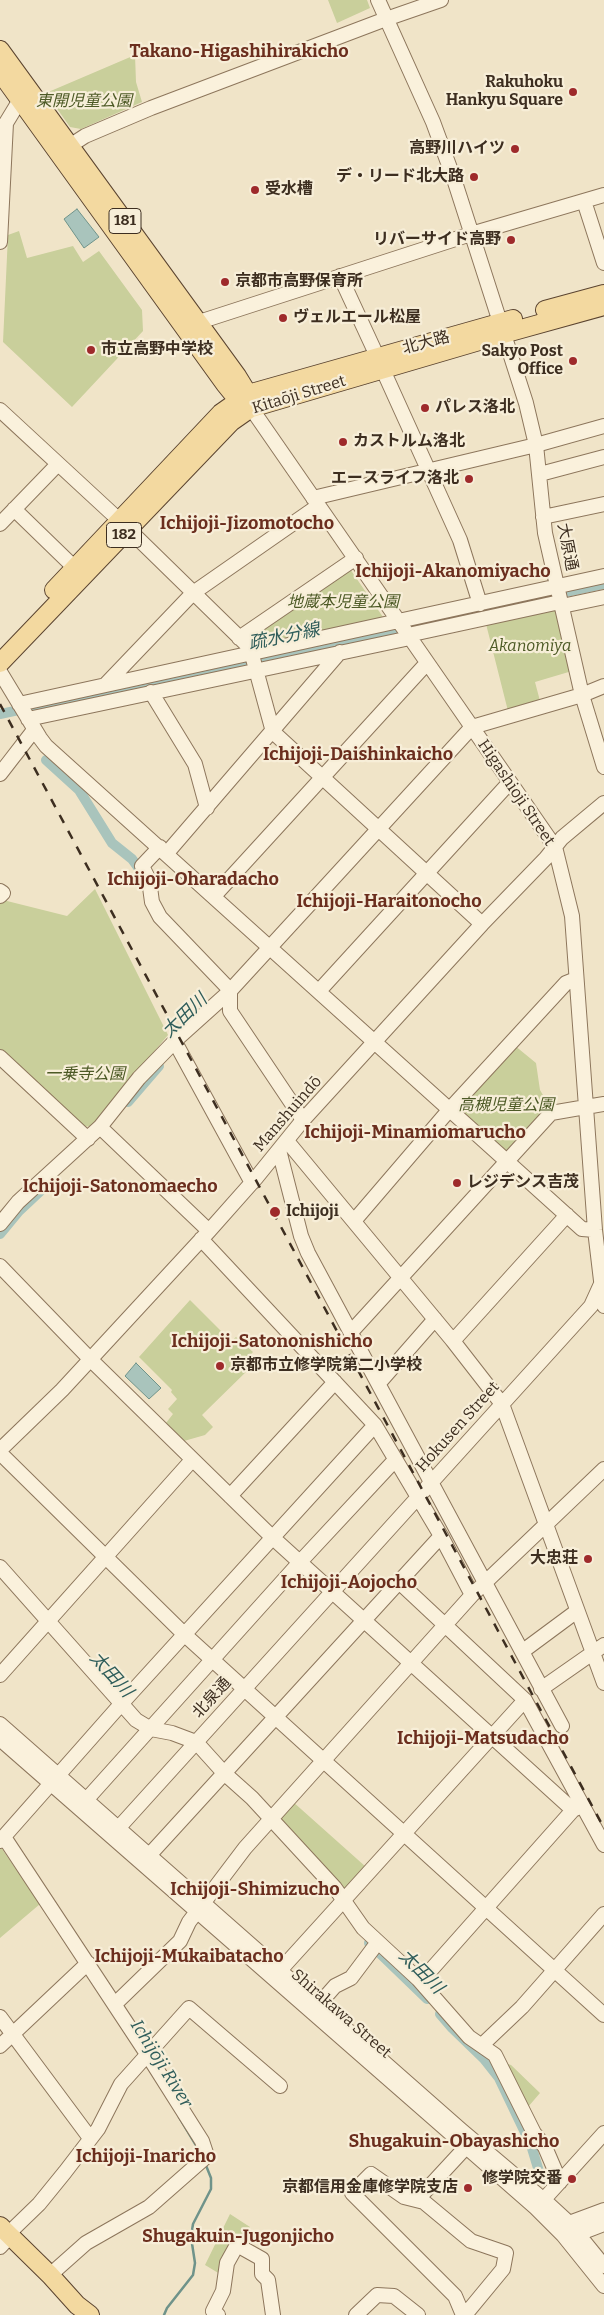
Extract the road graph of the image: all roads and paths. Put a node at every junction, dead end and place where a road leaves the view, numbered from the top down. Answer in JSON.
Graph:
{"nodes":[{"id":1,"x":378,"y":0,"type":"edge"},
{"id":2,"x":442,"y":0,"type":"edge"},
{"id":3,"x":386,"y":19,"type":"junction"},
{"id":4,"x":0,"y":50,"type":"edge"},
{"id":5,"x":0,"y":72,"type":"edge"},
{"id":6,"x":25,"y":96,"type":"junction"},
{"id":7,"x":3,"y":124,"type":"edge"},
{"id":8,"x":64,"y":150,"type":"junction"},
{"id":9,"x":604,"y":195,"type":"edge"},
{"id":10,"x":584,"y":201,"type":"junction"},
{"id":11,"x":1,"y":212,"type":"edge"},
{"id":12,"x":471,"y":234,"type":"junction"},
{"id":13,"x":0,"y":242,"type":"edge"},
{"id":14,"x":604,"y":263,"type":"edge"},
{"id":15,"x":340,"y":276,"type":"junction"},
{"id":16,"x":604,"y":294,"type":"edge"},
{"id":17,"x":604,"y":306,"type":"edge"},
{"id":18,"x":199,"y":322,"type":"junction"},
{"id":19,"x":501,"y":328,"type":"junction"},
{"id":20,"x":380,"y":363,"type":"junction"},
{"id":21,"x":245,"y":401,"type":"junction"},
{"id":22,"x":0,"y":410,"type":"edge"},
{"id":23,"x":604,"y":426,"type":"edge"},
{"id":24,"x":536,"y":445,"type":"junction"},
{"id":25,"x":604,"y":457,"type":"edge"},
{"id":26,"x":58,"y":464,"type":"junction"},
{"id":27,"x":428,"y":471,"type":"junction"},
{"id":28,"x":540,"y":474,"type":"junction"},
{"id":29,"x":315,"y":502,"type":"junction"},
{"id":30,"x":604,"y":504,"type":"edge"},
{"id":31,"x":14,"y":509,"type":"junction"},
{"id":32,"x":543,"y":517,"type":"junction"},
{"id":33,"x":0,"y":524,"type":"edge"},
{"id":34,"x":124,"y":525,"type":"junction"},
{"id":35,"x":356,"y":558,"type":"junction"},
{"id":36,"x":79,"y":572,"type":"junction"},
{"id":37,"x":604,"y":576,"type":"edge"},
{"id":38,"x":193,"y":592,"type":"junction"},
{"id":39,"x":604,"y":596,"type":"edge"},
{"id":40,"x":559,"y":597,"type":"junction"},
{"id":41,"x":480,"y":604,"type":"junction"},
{"id":42,"x":405,"y":631,"type":"junction"},
{"id":43,"x":239,"y":638,"type":"junction"},
{"id":44,"x":0,"y":646,"type":"edge"},
{"id":45,"x":340,"y":652,"type":"junction"},
{"id":46,"x":252,"y":655,"type":"junction"},
{"id":47,"x":427,"y":662,"type":"junction"},
{"id":48,"x":0,"y":664,"type":"edge"},
{"id":49,"x":256,"y":669,"type":"junction"},
{"id":50,"x":0,"y":672,"type":"edge"},
{"id":51,"x":106,"y":684,"type":"junction"},
{"id":52,"x":604,"y":686,"type":"edge"},
{"id":53,"x":151,"y":692,"type":"junction"},
{"id":54,"x":582,"y":695,"type":"junction"},
{"id":55,"x":26,"y":715,"type":"junction"},
{"id":56,"x":472,"y":727,"type":"junction"},
{"id":57,"x":273,"y":732,"type":"junction"},
{"id":58,"x":604,"y":767,"type":"edge"},
{"id":59,"x":0,"y":774,"type":"edge"},
{"id":60,"x":322,"y":778,"type":"junction"},
{"id":61,"x":510,"y":782,"type":"junction"},
{"id":62,"x":604,"y":803,"type":"edge"},
{"id":63,"x":207,"y":808,"type":"junction"},
{"id":64,"x":378,"y":830,"type":"junction"},
{"id":65,"x":554,"y":847,"type":"junction"},
{"id":66,"x":164,"y":850,"type":"junction"},
{"id":67,"x":426,"y":873,"type":"junction"},
{"id":68,"x":0,"y":891,"type":"edge"},
{"id":69,"x":0,"y":896,"type":"edge"},
{"id":70,"x":214,"y":896,"type":"junction"},
{"id":71,"x":482,"y":924,"type":"junction"},
{"id":72,"x":270,"y":946,"type":"junction"},
{"id":73,"x":576,"y":979,"type":"junction"},
{"id":74,"x":319,"y":990,"type":"junction"},
{"id":75,"x":226,"y":994,"type":"junction"},
{"id":76,"x":376,"y":1042,"type":"junction"},
{"id":77,"x":177,"y":1046,"type":"junction"},
{"id":78,"x":0,"y":1057,"type":"edge"},
{"id":79,"x":604,"y":1104,"type":"edge"},
{"id":80,"x":586,"y":1106,"type":"junction"},
{"id":81,"x":450,"y":1109,"type":"junction"},
{"id":82,"x":303,"y":1120,"type":"junction"},
{"id":83,"x":102,"y":1129,"type":"junction"},
{"id":84,"x":88,"y":1139,"type":"junction"},
{"id":85,"x":283,"y":1145,"type":"junction"},
{"id":86,"x":508,"y":1162,"type":"junction"},
{"id":87,"x":252,"y":1183,"type":"junction"},
{"id":88,"x":567,"y":1215,"type":"junction"},
{"id":89,"x":354,"y":1222,"type":"junction"},
{"id":90,"x":0,"y":1224,"type":"edge"},
{"id":91,"x":595,"y":1230,"type":"junction"},
{"id":92,"x":205,"y":1235,"type":"junction"},
{"id":93,"x":0,"y":1266,"type":"edge"},
{"id":94,"x":402,"y":1279,"type":"junction"},
{"id":95,"x":602,"y":1283,"type":"edge"},
{"id":96,"x":604,"y":1306,"type":"edge"},
{"id":97,"x":435,"y":1319,"type":"junction"},
{"id":98,"x":352,"y":1331,"type":"junction"},
{"id":99,"x":453,"y":1341,"type":"junction"},
{"id":100,"x":90,"y":1359,"type":"junction"},
{"id":101,"x":335,"y":1382,"type":"junction"},
{"id":102,"x":379,"y":1383,"type":"junction"},
{"id":103,"x":502,"y":1404,"type":"junction"},
{"id":104,"x":375,"y":1425,"type":"junction"},
{"id":105,"x":0,"y":1451,"type":"edge"},
{"id":106,"x":192,"y":1460,"type":"junction"},
{"id":107,"x":395,"y":1460,"type":"junction"},
{"id":108,"x":604,"y":1469,"type":"edge"},
{"id":109,"x":431,"y":1482,"type":"junction"},
{"id":110,"x":230,"y":1496,"type":"junction"},
{"id":111,"x":417,"y":1498,"type":"junction"},
{"id":112,"x":546,"y":1525,"type":"junction"},
{"id":113,"x":441,"y":1536,"type":"junction"},
{"id":114,"x":272,"y":1537,"type":"junction"},
{"id":115,"x":106,"y":1556,"type":"junction"},
{"id":116,"x":300,"y":1562,"type":"junction"},
{"id":117,"x":0,"y":1568,"type":"edge"},
{"id":118,"x":398,"y":1582,"type":"junction"},
{"id":119,"x":485,"y":1583,"type":"junction"},
{"id":120,"x":332,"y":1592,"type":"junction"},
{"id":121,"x":472,"y":1596,"type":"junction"},
{"id":122,"x":577,"y":1610,"type":"junction"},
{"id":123,"x":364,"y":1620,"type":"junction"},
{"id":124,"x":46,"y":1624,"type":"junction"},
{"id":125,"x":445,"y":1625,"type":"junction"},
{"id":126,"x":185,"y":1635,"type":"junction"},
{"id":127,"x":598,"y":1649,"type":"edge"},
{"id":128,"x":523,"y":1651,"type":"junction"},
{"id":129,"x":212,"y":1660,"type":"junction"},
{"id":130,"x":412,"y":1662,"type":"junction"},
{"id":131,"x":0,"y":1675,"type":"edge"},
{"id":132,"x":604,"y":1683,"type":"edge"},
{"id":133,"x":244,"y":1689,"type":"junction"},
{"id":134,"x":541,"y":1689,"type":"junction"},
{"id":135,"x":525,"y":1700,"type":"junction"},
{"id":136,"x":119,"y":1707,"type":"junction"},
{"id":137,"x":276,"y":1717,"type":"junction"},
{"id":138,"x":0,"y":1724,"type":"edge"},
{"id":139,"x":562,"y":1726,"type":"dead end"},
{"id":140,"x":148,"y":1732,"type":"junction"},
{"id":141,"x":491,"y":1737,"type":"junction"},
{"id":142,"x":0,"y":1738,"type":"edge"},
{"id":143,"x":193,"y":1745,"type":"junction"},
{"id":144,"x":323,"y":1760,"type":"junction"},
{"id":145,"x":224,"y":1773,"type":"junction"},
{"id":146,"x":55,"y":1779,"type":"junction"},
{"id":147,"x":87,"y":1800,"type":"junction"},
{"id":148,"x":577,"y":1808,"type":"junction"},
{"id":149,"x":267,"y":1823,"type":"junction"},
{"id":150,"x":115,"y":1832,"type":"junction"},
{"id":151,"x":404,"y":1834,"type":"junction"},
{"id":152,"x":2,"y":1839,"type":"edge"},
{"id":153,"x":604,"y":1845,"type":"edge"},
{"id":154,"x":145,"y":1859,"type":"junction"},
{"id":155,"x":345,"y":1900,"type":"junction"},
{"id":156,"x":200,"y":1908,"type":"junction"},
{"id":157,"x":486,"y":1908,"type":"junction"},
{"id":158,"x":604,"y":1914,"type":"edge"},
{"id":159,"x":378,"y":1942,"type":"junction"},
{"id":160,"x":88,"y":1963,"type":"junction"},
{"id":161,"x":554,"y":1971,"type":"junction"},
{"id":162,"x":277,"y":1975,"type":"junction"},
{"id":163,"x":418,"y":1979,"type":"junction"},
{"id":164,"x":114,"y":2004,"type":"junction"},
{"id":165,"x":315,"y":2008,"type":"junction"},
{"id":166,"x":604,"y":2015,"type":"edge"},
{"id":167,"x":0,"y":2016,"type":"edge"},
{"id":168,"x":13,"y":2034,"type":"junction"},
{"id":169,"x":0,"y":2046,"type":"edge"},
{"id":170,"x":482,"y":2046,"type":"junction"},
{"id":171,"x":147,"y":2054,"type":"junction"},
{"id":172,"x":280,"y":2086,"type":"dead end"},
{"id":173,"x":604,"y":2133,"type":"edge"},
{"id":174,"x":90,"y":2138,"type":"junction"},
{"id":175,"x":466,"y":2147,"type":"junction"},
{"id":176,"x":560,"y":2182,"type":"junction"},
{"id":177,"x":418,"y":2200,"type":"junction"},
{"id":178,"x":540,"y":2204,"type":"junction"},
{"id":179,"x":604,"y":2210,"type":"edge"},
{"id":180,"x":604,"y":2224,"type":"edge"},
{"id":181,"x":566,"y":2229,"type":"junction"},
{"id":182,"x":578,"y":2234,"type":"junction"},
{"id":183,"x":4,"y":2236,"type":"edge"},
{"id":184,"x":604,"y":2266,"type":"edge"},
{"id":185,"x":50,"y":2274,"type":"junction"},
{"id":186,"x":604,"y":2286,"type":"edge"},
{"id":187,"x":83,"y":2312,"type":"edge"},
{"id":188,"x":218,"y":2315,"type":"edge"},
{"id":189,"x":273,"y":2315,"type":"edge"},
{"id":190,"x":356,"y":2315,"type":"edge"},
{"id":191,"x":418,"y":2315,"type":"edge"},
{"id":192,"x":464,"y":2315,"type":"edge"}],
"edges":[{"from":1,"to":3,"type":"street","name":"大原通"},
{"from":2,"to":3,"type":"street"},
{"from":3,"to":8,"type":"street"},
{"from":3,"to":12,"type":"street","name":"大原通"},
{"from":4,"to":6,"type":"main road","name":"Higashioji Street","number":"181"},
{"from":5,"to":6,"type":"main road","name":"Higashioji Street","number":"181"},
{"from":6,"to":7,"type":"street"},
{"from":6,"to":8,"type":"main road","name":"Higashioji Street","number":"181"},
{"from":7,"to":11,"type":"street"},
{"from":8,"to":18,"type":"main road","name":"Higashioji Street","number":"181"},
{"from":8,"to":21,"type":"main road","name":"Higashioji Street","number":"181"},
{"from":9,"to":10,"type":"street"},
{"from":10,"to":12,"type":"street"},
{"from":10,"to":14,"type":"street"},
{"from":11,"to":13,"type":"street"},
{"from":12,"to":15,"type":"street"},
{"from":12,"to":19,"type":"street","name":"大原通"},
{"from":15,"to":18,"type":"street"},
{"from":15,"to":20,"type":"street"},
{"from":16,"to":19,"type":"main road"},
{"from":17,"to":19,"type":"main road","name":"Kitaōji Street"},
{"from":18,"to":21,"type":"main road","name":"Higashioji Street","number":"181"},
{"from":19,"to":20,"type":"main road","name":"Kitaōji Street"},
{"from":19,"to":24,"type":"street","name":"大原通"},
{"from":20,"to":21,"type":"main road","name":"Kitaōji Street"},
{"from":20,"to":27,"type":"street"},
{"from":21,"to":29,"type":"street","name":"Higashioji Street"},
{"from":21,"to":34,"type":"main road","name":"Kitaōji Street","number":"182"},
{"from":22,"to":26,"type":"street"},
{"from":23,"to":24,"type":"street"},
{"from":24,"to":27,"type":"street"},
{"from":24,"to":28,"type":"street","name":"大原通"},
{"from":25,"to":28,"type":"street"},
{"from":26,"to":31,"type":"street"},
{"from":26,"to":34,"type":"street"},
{"from":27,"to":29,"type":"street"},
{"from":27,"to":41,"type":"street"},
{"from":28,"to":32,"type":"street","name":"大原通"},
{"from":29,"to":35,"type":"street","name":"Higashioji Street"},
{"from":29,"to":38,"type":"street"},
{"from":30,"to":32,"type":"street"},
{"from":31,"to":33,"type":"street"},
{"from":31,"to":36,"type":"street"},
{"from":32,"to":40,"type":"street","name":"大原通"},
{"from":34,"to":36,"type":"main road","name":"Kitaōji Street","number":"182"},
{"from":34,"to":38,"type":"street"},
{"from":35,"to":42,"type":"street","name":"Higashioji Street"},
{"from":35,"to":43,"type":"street"},
{"from":36,"to":44,"type":"main road","name":"Kitaōji Street","number":"182"},
{"from":36,"to":48,"type":"main road","name":"Kitaōji Street","number":"182"},
{"from":37,"to":40,"type":"street"},
{"from":38,"to":43,"type":"street"},
{"from":38,"to":51,"type":"street"},
{"from":39,"to":40,"type":"street"},
{"from":40,"to":41,"type":"street"},
{"from":40,"to":42,"type":"street"},
{"from":40,"to":54,"type":"street","name":"大原通"},
{"from":41,"to":42,"type":"street"},
{"from":42,"to":45,"type":"street"},
{"from":42,"to":46,"type":"street"},
{"from":42,"to":47,"type":"street","name":"Higashioji Street"},
{"from":43,"to":46,"type":"street"},
{"from":45,"to":49,"type":"street"},
{"from":45,"to":57,"type":"street"},
{"from":46,"to":49,"type":"street"},
{"from":46,"to":51,"type":"street"},
{"from":47,"to":56,"type":"street","name":"Higashioji Street"},
{"from":47,"to":60,"type":"street"},
{"from":49,"to":53,"type":"street"},
{"from":49,"to":57,"type":"street"},
{"from":50,"to":55,"type":"street"},
{"from":51,"to":55,"type":"street"},
{"from":52,"to":54,"type":"street"},
{"from":53,"to":55,"type":"street"},
{"from":53,"to":63,"type":"street"},
{"from":54,"to":56,"type":"street"},
{"from":54,"to":58,"type":"street","name":"大原通"},
{"from":55,"to":59,"type":"street"},
{"from":55,"to":66,"type":"street"},
{"from":56,"to":61,"type":"street","name":"Higashioji Street"},
{"from":56,"to":64,"type":"street"},
{"from":57,"to":60,"type":"street"},
{"from":57,"to":63,"type":"street"},
{"from":60,"to":64,"type":"street"},
{"from":60,"to":70,"type":"street"},
{"from":61,"to":65,"type":"street","name":"Higashioji Street"},
{"from":61,"to":67,"type":"street"},
{"from":62,"to":65,"type":"street","name":"Manshuindō"},
{"from":63,"to":66,"type":"street"},
{"from":64,"to":67,"type":"street"},
{"from":64,"to":72,"type":"street"},
{"from":65,"to":71,"type":"street","name":"Manshuindō"},
{"from":65,"to":73,"type":"street","name":"Higashioji Street"},
{"from":66,"to":70,"type":"street"},
{"from":66,"to":75,"type":"street"},
{"from":67,"to":71,"type":"street"},
{"from":67,"to":74,"type":"street"},
{"from":68,"to":69,"type":"street"},
{"from":70,"to":72,"type":"street"},
{"from":71,"to":76,"type":"street","name":"Manshuindō"},
{"from":72,"to":74,"type":"street"},
{"from":72,"to":75,"type":"street"},
{"from":73,"to":80,"type":"street","name":"Higashioji Street"},
{"from":73,"to":81,"type":"street"},
{"from":74,"to":76,"type":"street"},
{"from":75,"to":77,"type":"street"},
{"from":75,"to":82,"type":"street"},
{"from":76,"to":81,"type":"street"},
{"from":76,"to":82,"type":"street","name":"Manshuindō"},
{"from":77,"to":83,"type":"street"},
{"from":77,"to":87,"type":"street"},
{"from":78,"to":84,"type":"street"},
{"from":79,"to":80,"type":"street"},
{"from":80,"to":86,"type":"street"},
{"from":80,"to":91,"type":"street","name":"Higashioji Street"},
{"from":81,"to":86,"type":"street"},
{"from":81,"to":89,"type":"street"},
{"from":82,"to":85,"type":"street","name":"Manshuindō"},
{"from":83,"to":84,"type":"street"},
{"from":83,"to":92,"type":"street"},
{"from":84,"to":90,"type":"street"},
{"from":85,"to":87,"type":"street","name":"Manshuindō"},
{"from":85,"to":89,"type":"street"},
{"from":85,"to":98,"type":"street"},
{"from":86,"to":88,"type":"street"},
{"from":86,"to":94,"type":"street"},
{"from":87,"to":92,"type":"street","name":"Manshuindō"},
{"from":88,"to":91,"type":"street"},
{"from":88,"to":99,"type":"street"},
{"from":89,"to":94,"type":"street"},
{"from":91,"to":95,"type":"street","name":"Higashioji Street"},
{"from":92,"to":100,"type":"street","name":"Manshuindō"},
{"from":92,"to":101,"type":"street"},
{"from":93,"to":100,"type":"street"},
{"from":94,"to":97,"type":"street"},
{"from":94,"to":98,"type":"street"},
{"from":95,"to":96,"type":"street","name":"Higashioji Street"},
{"from":95,"to":103,"type":"street","name":"Hokusen Street"},
{"from":97,"to":99,"type":"street"},
{"from":97,"to":102,"type":"street"},
{"from":98,"to":102,"type":"street"},
{"from":99,"to":103,"type":"street"},
{"from":100,"to":105,"type":"street","name":"Manshuindō"},
{"from":100,"to":106,"type":"street"},
{"from":101,"to":104,"type":"street"},
{"from":101,"to":110,"type":"street"},
{"from":102,"to":109,"type":"street"},
{"from":103,"to":109,"type":"street","name":"Hokusen Street"},
{"from":103,"to":112,"type":"street"},
{"from":104,"to":107,"type":"street"},
{"from":104,"to":114,"type":"street"},
{"from":105,"to":115,"type":"street"},
{"from":106,"to":110,"type":"street"},
{"from":106,"to":115,"type":"street"},
{"from":107,"to":111,"type":"street"},
{"from":107,"to":116,"type":"street"},
{"from":108,"to":112,"type":"street"},
{"from":109,"to":111,"type":"street","name":"Hokusen Street"},
{"from":109,"to":119,"type":"street"},
{"from":110,"to":114,"type":"street"},
{"from":111,"to":113,"type":"street"},
{"from":111,"to":120,"type":"street","name":"Hokusen Street"},
{"from":112,"to":119,"type":"street"},
{"from":112,"to":122,"type":"street"},
{"from":113,"to":118,"type":"street"},
{"from":113,"to":121,"type":"street"},
{"from":114,"to":116,"type":"street"},
{"from":114,"to":126,"type":"street"},
{"from":115,"to":124,"type":"street"},
{"from":115,"to":126,"type":"street"},
{"from":116,"to":120,"type":"street"},
{"from":116,"to":129,"type":"street"},
{"from":117,"to":124,"type":"street"},
{"from":118,"to":123,"type":"street"},
{"from":118,"to":125,"type":"street"},
{"from":119,"to":121,"type":"street"},
{"from":119,"to":128,"type":"street"},
{"from":120,"to":123,"type":"street"},
{"from":120,"to":133,"type":"street","name":"北泉通"},
{"from":121,"to":125,"type":"street"},
{"from":122,"to":127,"type":"street"},
{"from":122,"to":128,"type":"street"},
{"from":123,"to":130,"type":"street"},
{"from":123,"to":137,"type":"street"},
{"from":124,"to":131,"type":"street"},
{"from":124,"to":136,"type":"street"},
{"from":125,"to":130,"type":"street"},
{"from":125,"to":135,"type":"street"},
{"from":126,"to":129,"type":"street"},
{"from":126,"to":136,"type":"street"},
{"from":127,"to":132,"type":"street"},
{"from":127,"to":134,"type":"street"},
{"from":128,"to":134,"type":"street"},
{"from":129,"to":133,"type":"street"},
{"from":129,"to":140,"type":"street"},
{"from":130,"to":141,"type":"street"},
{"from":130,"to":144,"type":"street"},
{"from":133,"to":137,"type":"street"},
{"from":133,"to":143,"type":"street","name":"北泉通"},
{"from":134,"to":139,"type":"street"},
{"from":135,"to":141,"type":"street"},
{"from":135,"to":148,"type":"street"},
{"from":136,"to":140,"type":"street"},
{"from":136,"to":146,"type":"street"},
{"from":137,"to":144,"type":"street"},
{"from":137,"to":145,"type":"street"},
{"from":138,"to":146,"type":"street","name":"Shirakawa Street"},
{"from":140,"to":143,"type":"street"},
{"from":140,"to":147,"type":"street"},
{"from":141,"to":148,"type":"street"},
{"from":141,"to":151,"type":"street"},
{"from":142,"to":146,"type":"street","name":"Shirakawa Street"},
{"from":143,"to":145,"type":"street"},
{"from":143,"to":150,"type":"street","name":"北泉通"},
{"from":144,"to":149,"type":"street"},
{"from":144,"to":151,"type":"street"},
{"from":145,"to":149,"type":"street"},
{"from":145,"to":154,"type":"street"},
{"from":146,"to":147,"type":"street","name":"Shirakawa Street"},
{"from":146,"to":150,"type":"street","name":"Shirakawa Street"},
{"from":146,"to":152,"type":"street"},
{"from":147,"to":150,"type":"street","name":"Shirakawa Street"},
{"from":148,"to":153,"type":"street"},
{"from":148,"to":157,"type":"street"},
{"from":149,"to":155,"type":"street"},
{"from":149,"to":156,"type":"street"},
{"from":150,"to":154,"type":"street","name":"Shirakawa Street"},
{"from":151,"to":155,"type":"street"},
{"from":151,"to":157,"type":"street"},
{"from":152,"to":160,"type":"street"},
{"from":154,"to":156,"type":"street","name":"Shirakawa Street"},
{"from":155,"to":159,"type":"street"},
{"from":155,"to":162,"type":"street"},
{"from":156,"to":162,"type":"street","name":"Shirakawa Street"},
{"from":156,"to":164,"type":"street"},
{"from":157,"to":161,"type":"street"},
{"from":157,"to":163,"type":"street"},
{"from":158,"to":161,"type":"street"},
{"from":159,"to":163,"type":"street"},
{"from":159,"to":165,"type":"street"},
{"from":160,"to":164,"type":"street"},
{"from":160,"to":168,"type":"street"},
{"from":161,"to":166,"type":"street"},
{"from":161,"to":170,"type":"street"},
{"from":162,"to":165,"type":"street","name":"Shirakawa Street"},
{"from":163,"to":170,"type":"street"},
{"from":164,"to":171,"type":"street"},
{"from":165,"to":175,"type":"street","name":"Shirakawa Street"},
{"from":165,"to":178,"type":"street","name":"Shirakawa Street"},
{"from":167,"to":168,"type":"street"},
{"from":168,"to":169,"type":"street"},
{"from":168,"to":174,"type":"street"},
{"from":170,"to":176,"type":"street"},
{"from":171,"to":172,"type":"street"},
{"from":171,"to":174,"type":"street"},
{"from":171,"to":185,"type":"street"},
{"from":173,"to":176,"type":"street"},
{"from":174,"to":183,"type":"street"},
{"from":175,"to":177,"type":"street"},
{"from":175,"to":178,"type":"street","name":"Shirakawa Street"},
{"from":176,"to":178,"type":"street"},
{"from":177,"to":192,"type":"street"},
{"from":177,"to":192,"type":"street"},
{"from":178,"to":181,"type":"street","name":"Shirakawa Street"},
{"from":179,"to":181,"type":"street"},
{"from":180,"to":182,"type":"street"},
{"from":181,"to":182,"type":"street"},
{"from":181,"to":186,"type":"street","name":"Shirakawa Street"},
{"from":182,"to":184,"type":"street"},
{"from":183,"to":185,"type":"main road"},
{"from":185,"to":187,"type":"main road"},
{"from":188,"to":189,"type":"street"},
{"from":190,"to":191,"type":"street"}]}
